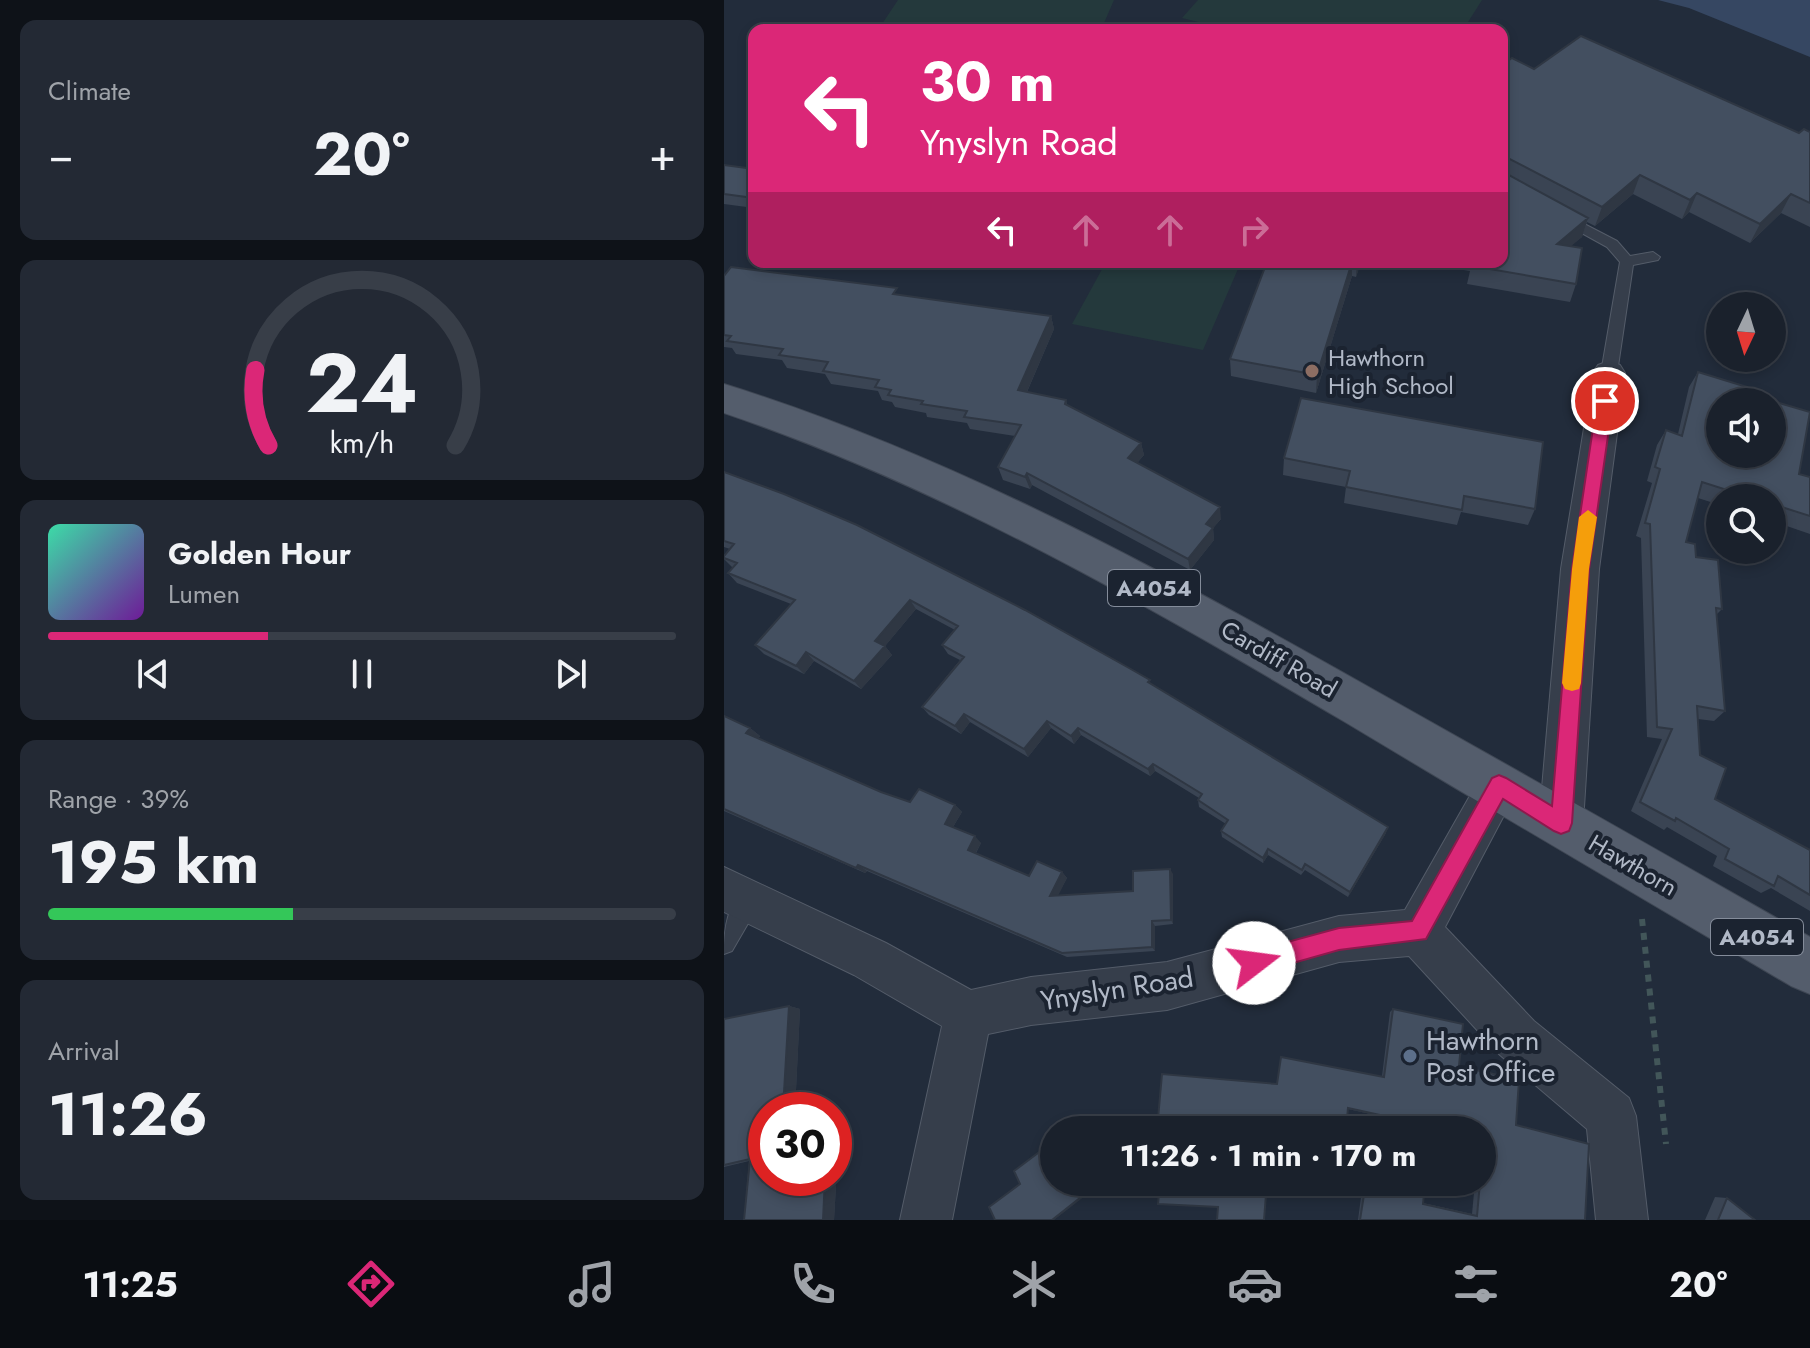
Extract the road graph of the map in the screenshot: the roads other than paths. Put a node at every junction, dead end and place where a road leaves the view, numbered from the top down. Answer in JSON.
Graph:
{"nodes":[{"id":1,"x":1557,"y":214,"type":"edge"},
{"id":2,"x":1653,"y":257,"type":"dead end"},
{"id":3,"x":1627,"y":261,"type":"junction"},
{"id":4,"x":1609,"y":373,"type":"joint"},
{"id":5,"x":724,"y":398,"type":"edge"},
{"id":6,"x":1499,"y":785,"type":"junction"},
{"id":7,"x":1561,"y":823,"type":"junction"},
{"id":8,"x":737,"y":895,"type":"edge"},
{"id":9,"x":1418,"y":932,"type":"junction"},
{"id":10,"x":724,"y":943,"type":"edge"},
{"id":11,"x":1810,"y":967,"type":"edge"},
{"id":12,"x":968,"y":1015,"type":"junction"},
{"id":13,"x":926,"y":1220,"type":"edge"},
{"id":14,"x":1622,"y":1220,"type":"edge"}],
"edges":[{"from":1,"to":3,"type":"lane"},
{"from":2,"to":3,"type":"lane"},
{"from":3,"to":4,"type":"lane"},
{"from":4,"to":7,"type":"street"},
{"from":5,"to":6,"type":"main road","name":"Cardiff Road","number":"A4054"},
{"from":6,"to":7,"type":"main road","name":"Cardiff Road","number":"A4054"},
{"from":6,"to":9,"type":"street"},
{"from":7,"to":11,"type":"main road","name":"Hawthorn","number":"A4054"},
{"from":8,"to":10,"type":"lane"},
{"from":8,"to":12,"type":"street"},
{"from":9,"to":12,"type":"street","name":"Ynyslyn Road"},
{"from":9,"to":14,"type":"street"},
{"from":12,"to":13,"type":"street"}]}
